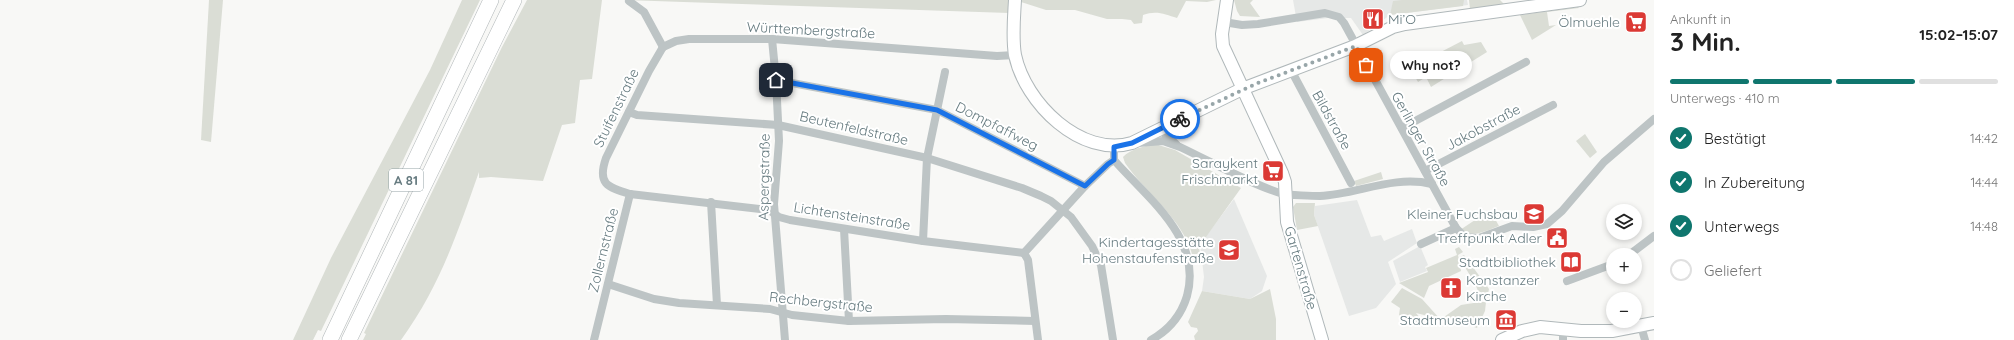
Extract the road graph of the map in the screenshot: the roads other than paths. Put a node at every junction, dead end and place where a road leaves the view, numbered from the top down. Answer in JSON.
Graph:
{"nodes":[{"id":1,"x":484,"y":0,"type":"edge"},
{"id":2,"x":491,"y":0,"type":"edge"},
{"id":3,"x":514,"y":0,"type":"edge"},
{"id":4,"x":1015,"y":0,"type":"edge"},
{"id":5,"x":1226,"y":0,"type":"edge"},
{"id":6,"x":1580,"y":0,"type":"edge"},
{"id":7,"x":630,"y":1,"type":"dead end"},
{"id":8,"x":1224,"y":22,"type":"junction"},
{"id":9,"x":480,"y":23,"type":"junction"},
{"id":10,"x":772,"y":39,"type":"junction"},
{"id":11,"x":1356,"y":46,"type":"junction"},
{"id":12,"x":663,"y":47,"type":"junction"},
{"id":13,"x":1015,"y":55,"type":"junction"},
{"id":14,"x":1526,"y":62,"type":"dead end"},
{"id":15,"x":1291,"y":70,"type":"junction"},
{"id":16,"x":945,"y":72,"type":"dead end"},
{"id":17,"x":776,"y":80,"type":"junction"},
{"id":18,"x":1242,"y":89,"type":"junction"},
{"id":19,"x":1553,"y":105,"type":"dead end"},
{"id":20,"x":937,"y":110,"type":"junction"},
{"id":21,"x":629,"y":112,"type":"junction"},
{"id":22,"x":1654,"y":119,"type":"edge"},
{"id":23,"x":778,"y":125,"type":"junction"},
{"id":24,"x":1402,"y":128,"type":"junction"},
{"id":25,"x":1160,"y":130,"type":"junction"},
{"id":26,"x":1132,"y":143,"type":"junction"},
{"id":27,"x":1114,"y":147,"type":"junction"},
{"id":28,"x":1180,"y":147,"type":"junction"},
{"id":29,"x":927,"y":158,"type":"junction"},
{"id":30,"x":1114,"y":160,"type":"junction"},
{"id":31,"x":1425,"y":172,"type":"junction"},
{"id":32,"x":605,"y":183,"type":"joint"},
{"id":33,"x":1351,"y":183,"type":"dead end"},
{"id":34,"x":1432,"y":184,"type":"junction"},
{"id":35,"x":1085,"y":186,"type":"junction"},
{"id":36,"x":630,"y":194,"type":"junction"},
{"id":37,"x":1285,"y":195,"type":"junction"},
{"id":38,"x":711,"y":202,"type":"junction"},
{"id":39,"x":1063,"y":210,"type":"junction"},
{"id":40,"x":774,"y":213,"type":"junction"},
{"id":41,"x":1456,"y":228,"type":"junction"},
{"id":42,"x":844,"y":229,"type":"junction"},
{"id":43,"x":1654,"y":236,"type":"edge"},
{"id":44,"x":923,"y":241,"type":"junction"},
{"id":45,"x":1421,"y":244,"type":"dead end"},
{"id":46,"x":1638,"y":248,"type":"edge"},
{"id":47,"x":1024,"y":253,"type":"junction"},
{"id":48,"x":1606,"y":267,"type":"edge"},
{"id":49,"x":1567,"y":281,"type":"dead end"},
{"id":50,"x":608,"y":284,"type":"junction"},
{"id":51,"x":716,"y":305,"type":"junction"},
{"id":52,"x":783,"y":312,"type":"junction"},
{"id":53,"x":849,"y":321,"type":"junction"},
{"id":54,"x":1035,"y":321,"type":"junction"},
{"id":55,"x":1654,"y":323,"type":"edge"},
{"id":56,"x":1642,"y":326,"type":"edge"},
{"id":57,"x":1629,"y":328,"type":"edge"},
{"id":58,"x":1642,"y":328,"type":"edge"},
{"id":59,"x":1563,"y":335,"type":"edge"},
{"id":60,"x":350,"y":337,"type":"edge"},
{"id":61,"x":331,"y":338,"type":"edge"},
{"id":62,"x":1506,"y":338,"type":"edge"},
{"id":63,"x":594,"y":340,"type":"edge"},
{"id":64,"x":785,"y":340,"type":"edge"},
{"id":65,"x":1038,"y":340,"type":"edge"},
{"id":66,"x":1114,"y":340,"type":"edge"},
{"id":67,"x":1151,"y":340,"type":"edge"},
{"id":68,"x":1322,"y":340,"type":"edge"},
{"id":69,"x":1645,"y":340,"type":"edge"}],
"edges":[{"from":1,"to":9,"type":"highway","number":"A 81"},
{"from":2,"to":9,"type":"highway","number":"A 81"},
{"from":3,"to":60,"type":"highway","number":"A 81"},
{"from":4,"to":13,"type":"street"},
{"from":5,"to":8,"type":"street","name":"Gartenstraße"},
{"from":6,"to":11,"type":"street"},
{"from":7,"to":12,"type":"street"},
{"from":8,"to":11,"type":"street","name":"Gerlinger Straße"},
{"from":8,"to":18,"type":"street","name":"Gartenstraße"},
{"from":9,"to":61,"type":"highway","number":"A 81"},
{"from":10,"to":12,"type":"street","name":"Württembergstraße"},
{"from":10,"to":13,"type":"street","name":"Württembergstraße"},
{"from":10,"to":17,"type":"street","name":"Aspergstraße"},
{"from":11,"to":15,"type":"street"},
{"from":11,"to":24,"type":"street","name":"Gerlinger Straße"},
{"from":12,"to":21,"type":"street","name":"Stuifenstraße"},
{"from":13,"to":27,"type":"street"},
{"from":14,"to":24,"type":"street"},
{"from":15,"to":18,"type":"street"},
{"from":15,"to":33,"type":"street","name":"Bildstraße"},
{"from":16,"to":20,"type":"street"},
{"from":17,"to":20,"type":"street","name":"Dompfaffweg"},
{"from":17,"to":23,"type":"street","name":"Aspergstraße"},
{"from":18,"to":25,"type":"street"},
{"from":18,"to":37,"type":"street","name":"Gartenstraße"},
{"from":19,"to":31,"type":"street","name":"Jakobstraße"},
{"from":20,"to":29,"type":"street"},
{"from":20,"to":35,"type":"street","name":"Dompfaffweg"},
{"from":21,"to":23,"type":"street","name":"Beutenfeldstraße"},
{"from":21,"to":32,"type":"street","name":"Stuifenstraße"},
{"from":22,"to":41,"type":"street"},
{"from":23,"to":29,"type":"street","name":"Beutenfeldstraße"},
{"from":23,"to":40,"type":"street","name":"Aspergstraße"},
{"from":24,"to":31,"type":"street","name":"Gerlinger Straße"},
{"from":25,"to":26,"type":"street"},
{"from":25,"to":28,"type":"street"},
{"from":26,"to":27,"type":"street"},
{"from":26,"to":28,"type":"street"},
{"from":27,"to":30,"type":"street"},
{"from":28,"to":37,"type":"street"},
{"from":29,"to":39,"type":"street","name":"Beutenfeldstraße"},
{"from":29,"to":44,"type":"street"},
{"from":30,"to":35,"type":"street"},
{"from":30,"to":67,"type":"street"},
{"from":31,"to":34,"type":"street","name":"Gerlinger Straße"},
{"from":32,"to":36,"type":"street","name":"Zollernstraße"},
{"from":34,"to":37,"type":"street"},
{"from":34,"to":41,"type":"street","name":"Gerlinger Straße"},
{"from":35,"to":39,"type":"street"},
{"from":36,"to":38,"type":"street","name":"Lichtensteinstraße"},
{"from":36,"to":50,"type":"street","name":"Zollernstraße"},
{"from":37,"to":68,"type":"street","name":"Gartenstraße"},
{"from":38,"to":40,"type":"street","name":"Lichtensteinstraße"},
{"from":38,"to":51,"type":"street"},
{"from":39,"to":47,"type":"street"},
{"from":39,"to":66,"type":"street","name":"Beutenfeldstraße"},
{"from":40,"to":42,"type":"street","name":"Lichtensteinstraße"},
{"from":40,"to":52,"type":"street","name":"Aspergstraße"},
{"from":41,"to":45,"type":"street"},
{"from":42,"to":44,"type":"street","name":"Lichtensteinstraße"},
{"from":42,"to":53,"type":"street"},
{"from":43,"to":46,"type":"street"},
{"from":44,"to":47,"type":"street","name":"Lichtensteinstraße"},
{"from":47,"to":54,"type":"street"},
{"from":48,"to":49,"type":"street"},
{"from":50,"to":51,"type":"street","name":"Rechbergstraße"},
{"from":50,"to":63,"type":"street","name":"Zollernstraße"},
{"from":51,"to":52,"type":"street","name":"Rechbergstraße"},
{"from":52,"to":53,"type":"street","name":"Rechbergstraße"},
{"from":52,"to":64,"type":"street","name":"Aspergstraße"},
{"from":53,"to":54,"type":"street","name":"Rechbergstraße"},
{"from":54,"to":65,"type":"street"},
{"from":55,"to":56,"type":"street"},
{"from":57,"to":59,"type":"street"},
{"from":58,"to":69,"type":"street"},
{"from":59,"to":62,"type":"street"}]}
